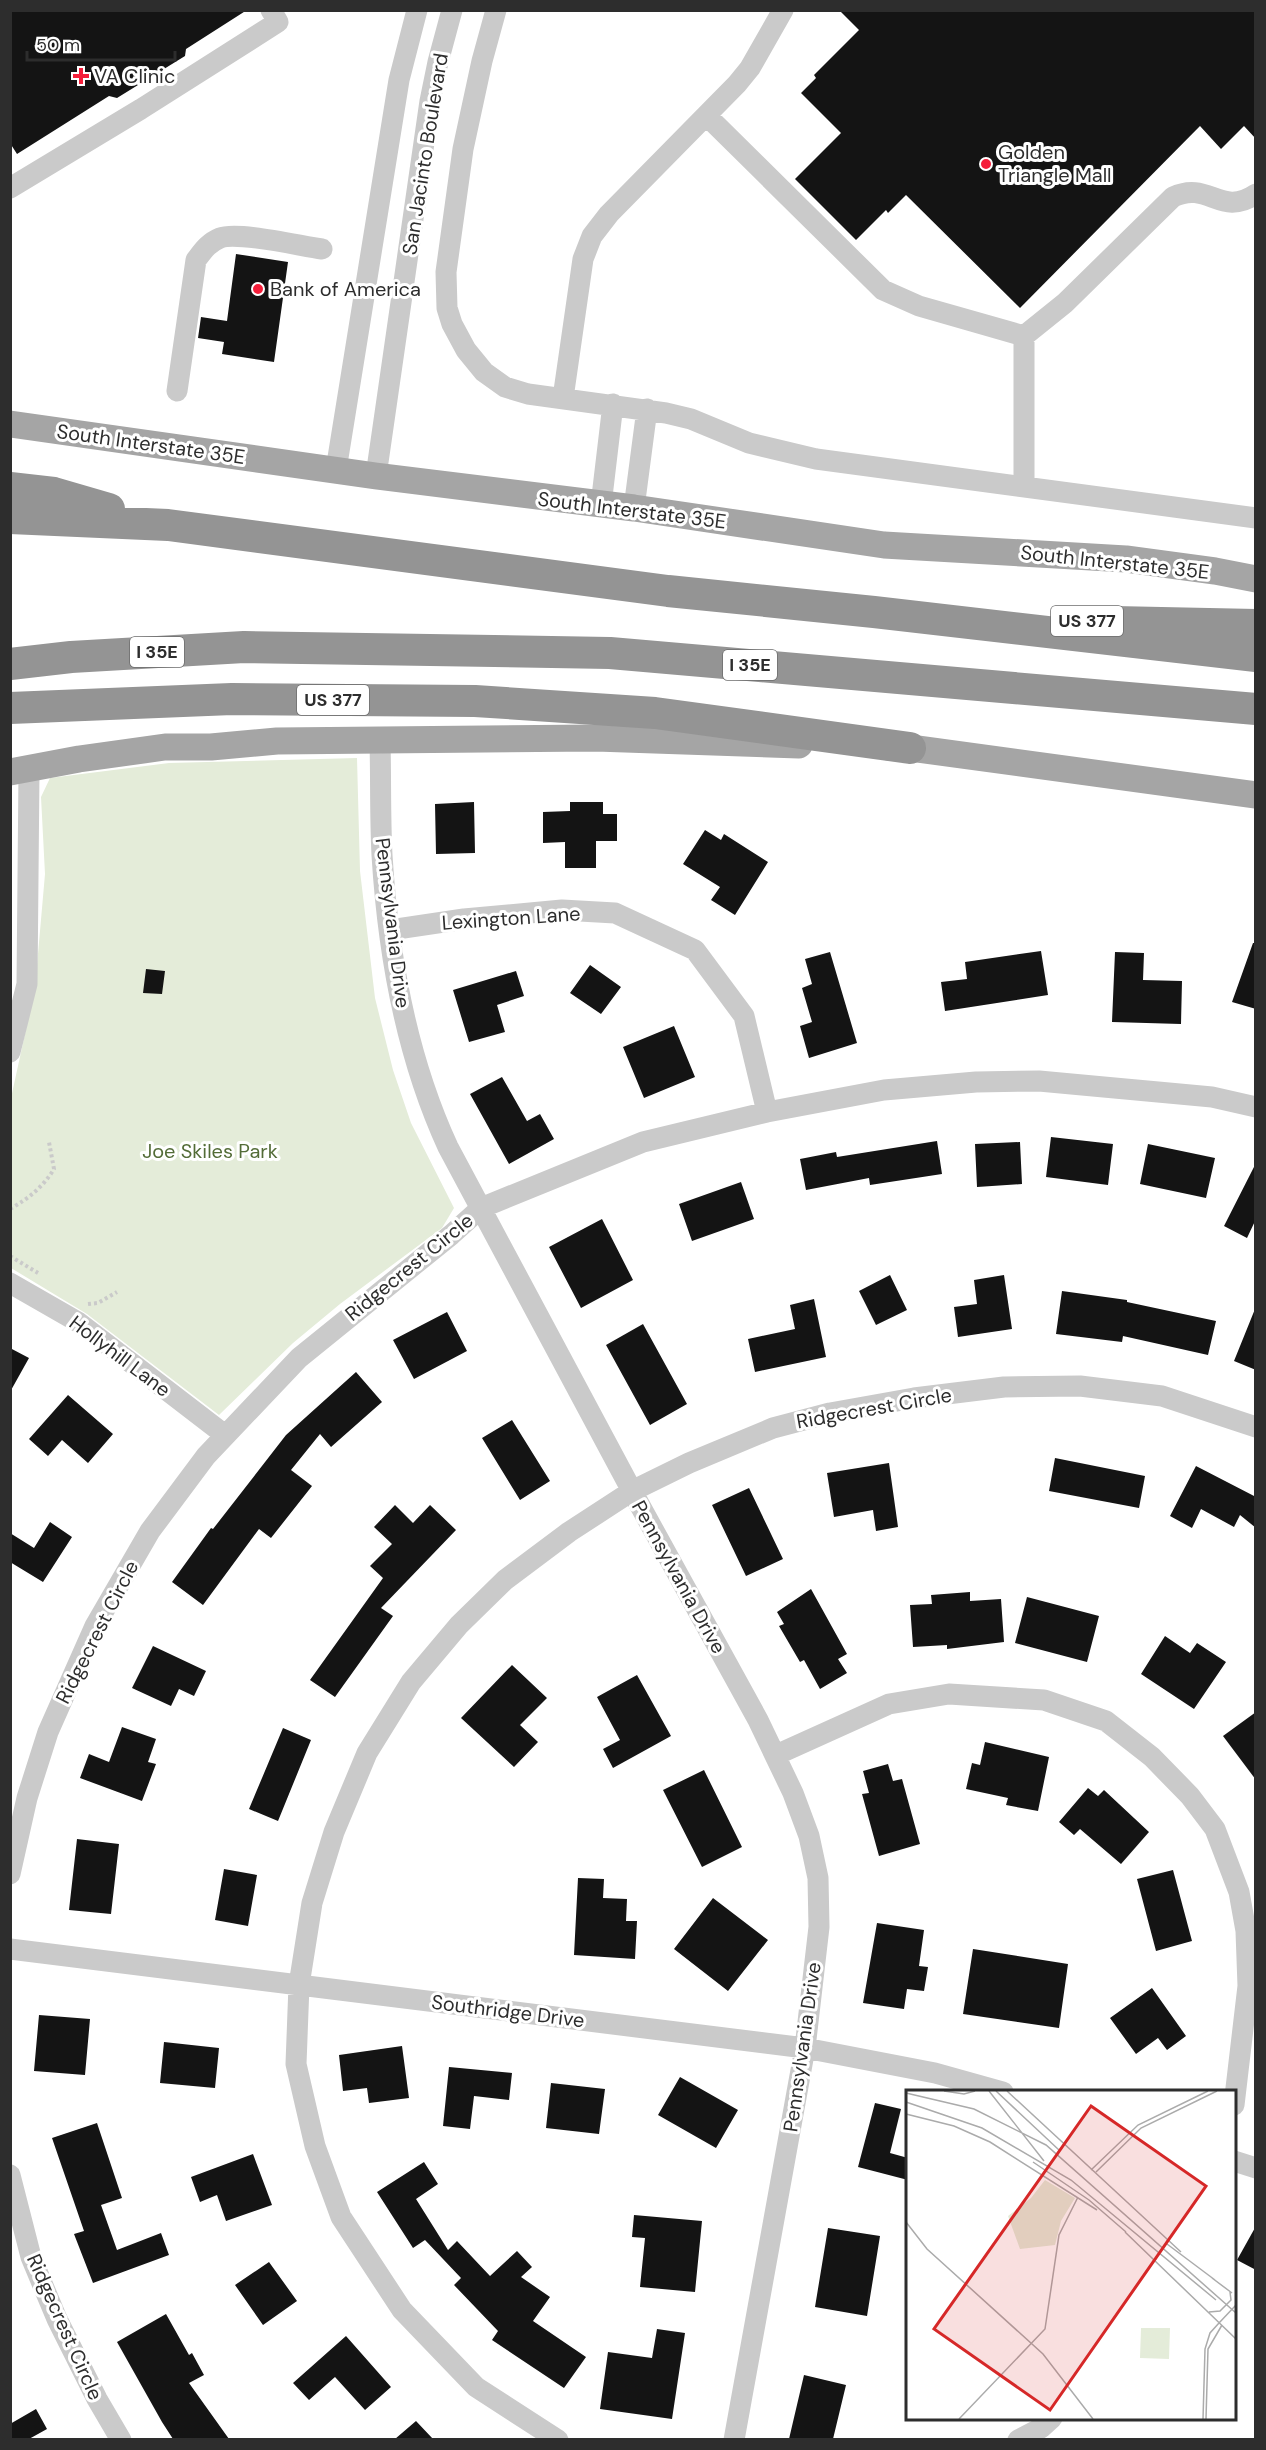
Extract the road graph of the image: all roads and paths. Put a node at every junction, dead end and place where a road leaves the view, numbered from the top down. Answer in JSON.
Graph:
{"nodes":[{"id":1,"x":271,"y":10,"type":"edge"},
{"id":2,"x":417,"y":10,"type":"edge"},
{"id":3,"x":452,"y":10,"type":"edge"},
{"id":4,"x":496,"y":10,"type":"edge"},
{"id":5,"x":783,"y":10,"type":"edge"},
{"id":6,"x":707,"y":116,"type":"junction"},
{"id":7,"x":10,"y":188,"type":"edge"},
{"id":8,"x":1256,"y":194,"type":"edge"},
{"id":9,"x":322,"y":249,"type":"dead end"},
{"id":10,"x":1024,"y":336,"type":"junction"},
{"id":11,"x":177,"y":391,"type":"dead end"},
{"id":12,"x":562,"y":398,"type":"junction"},
{"id":13,"x":613,"y":404,"type":"junction"},
{"id":14,"x":647,"y":409,"type":"junction"},
{"id":15,"x":10,"y":424,"type":"edge"},
{"id":16,"x":336,"y":470,"type":"junction"},
{"id":17,"x":376,"y":476,"type":"junction"},
{"id":18,"x":1024,"y":486,"type":"junction"},
{"id":19,"x":10,"y":488,"type":"edge"},
{"id":20,"x":601,"y":505,"type":"junction"},
{"id":21,"x":634,"y":508,"type":"junction"},
{"id":22,"x":10,"y":518,"type":"edge"},
{"id":23,"x":1256,"y":518,"type":"edge"},
{"id":24,"x":168,"y":525,"type":"junction"},
{"id":25,"x":1256,"y":579,"type":"edge"},
{"id":26,"x":918,"y":617,"type":"junction"},
{"id":27,"x":1256,"y":625,"type":"edge"},
{"id":28,"x":10,"y":652,"type":"edge"},
{"id":29,"x":1256,"y":656,"type":"edge"},
{"id":30,"x":71,"y":657,"type":"junction"},
{"id":31,"x":10,"y":664,"type":"edge"},
{"id":32,"x":10,"y":708,"type":"edge"},
{"id":33,"x":1256,"y":709,"type":"edge"},
{"id":34,"x":380,"y":741,"type":"junction"},
{"id":35,"x":910,"y":748,"type":"junction"},
{"id":36,"x":20,"y":771,"type":"edge"},
{"id":37,"x":1256,"y":795,"type":"edge"},
{"id":38,"x":390,"y":930,"type":"junction"},
{"id":39,"x":10,"y":1052,"type":"edge"},
{"id":40,"x":1256,"y":1107,"type":"edge"},
{"id":41,"x":767,"y":1112,"type":"junction"},
{"id":42,"x":49,"y":1142,"type":"dead end"},
{"id":43,"x":481,"y":1208,"type":"junction"},
{"id":44,"x":10,"y":1209,"type":"edge"},
{"id":45,"x":10,"y":1256,"type":"edge"},
{"id":46,"x":40,"y":1274,"type":"dead end"},
{"id":47,"x":10,"y":1283,"type":"edge"},
{"id":48,"x":117,"y":1292,"type":"dead end"},
{"id":49,"x":79,"y":1298,"type":"dead end"},
{"id":50,"x":1256,"y":1427,"type":"edge"},
{"id":51,"x":225,"y":1435,"type":"junction"},
{"id":52,"x":632,"y":1491,"type":"junction"},
{"id":53,"x":776,"y":1755,"type":"junction"},
{"id":54,"x":10,"y":1874,"type":"edge"},
{"id":55,"x":10,"y":1949,"type":"edge"},
{"id":56,"x":299,"y":1985,"type":"junction"},
{"id":57,"x":805,"y":2048,"type":"junction"},
{"id":58,"x":999,"y":2090,"type":"edge"},
{"id":59,"x":1236,"y":2090,"type":"edge"},
{"id":60,"x":1236,"y":2162,"type":"edge"},
{"id":61,"x":1256,"y":2168,"type":"edge"},
{"id":62,"x":10,"y":2175,"type":"edge"},
{"id":63,"x":1050,"y":2420,"type":"edge"},
{"id":64,"x":121,"y":2439,"type":"edge"},
{"id":65,"x":558,"y":2439,"type":"edge"},
{"id":66,"x":734,"y":2439,"type":"edge"},
{"id":67,"x":1018,"y":2439,"type":"edge"}],
"edges":[{"from":1,"to":7,"type":"street"},
{"from":2,"to":16,"type":"street","name":"San Jacinto Boulevard"},
{"from":3,"to":17,"type":"street","name":"San Jacinto Boulevard"},
{"from":4,"to":12,"type":"street"},
{"from":5,"to":6,"type":"street"},
{"from":6,"to":10,"type":"street"},
{"from":6,"to":12,"type":"street"},
{"from":8,"to":10,"type":"street"},
{"from":9,"to":11,"type":"street"},
{"from":10,"to":18,"type":"street"},
{"from":12,"to":13,"type":"street"},
{"from":13,"to":14,"type":"street"},
{"from":13,"to":20,"type":"street"},
{"from":14,"to":18,"type":"street"},
{"from":14,"to":21,"type":"street"},
{"from":15,"to":16,"type":"main road","name":"South Interstate 35E"},
{"from":16,"to":17,"type":"main road","name":"South Interstate 35E"},
{"from":17,"to":20,"type":"main road","name":"South Interstate 35E"},
{"from":18,"to":23,"type":"street"},
{"from":19,"to":24,"type":"highway"},
{"from":20,"to":21,"type":"main road","name":"South Interstate 35E"},
{"from":21,"to":25,"type":"main road","name":"South Interstate 35E"},
{"from":22,"to":24,"type":"highway"},
{"from":24,"to":26,"type":"highway"},
{"from":26,"to":27,"type":"highway","number":"US 377"},
{"from":26,"to":29,"type":"highway"},
{"from":28,"to":30,"type":"highway"},
{"from":30,"to":31,"type":"highway","number":"I 35E"},
{"from":30,"to":33,"type":"highway","number":"I 35E"},
{"from":32,"to":35,"type":"highway","number":"US 377"},
{"from":34,"to":35,"type":"main road"},
{"from":34,"to":36,"type":"main road"},
{"from":34,"to":38,"type":"street","name":"Pennsylvania Drive"},
{"from":35,"to":37,"type":"main road","number":"US 377"},
{"from":36,"to":39,"type":"street"},
{"from":38,"to":41,"type":"street","name":"Lexington Lane"},
{"from":38,"to":43,"type":"street","name":"Pennsylvania Drive"},
{"from":40,"to":41,"type":"street","name":"Ridgecrest Circle"},
{"from":41,"to":43,"type":"street","name":"Ridgecrest Circle"},
{"from":42,"to":44,"type":"path"},
{"from":43,"to":51,"type":"street","name":"Ridgecrest Circle"},
{"from":43,"to":52,"type":"street","name":"Pennsylvania Drive"},
{"from":45,"to":46,"type":"path"},
{"from":47,"to":51,"type":"street","name":"Hollyhill Lane"},
{"from":48,"to":49,"type":"path"},
{"from":50,"to":52,"type":"street","name":"Ridgecrest Circle"},
{"from":51,"to":54,"type":"street","name":"Ridgecrest Circle"},
{"from":52,"to":53,"type":"street","name":"Pennsylvania Drive"},
{"from":52,"to":56,"type":"street","name":"Ridgecrest Circle"},
{"from":53,"to":57,"type":"street","name":"Pennsylvania Drive"},
{"from":53,"to":59,"type":"street"},
{"from":55,"to":56,"type":"street","name":"Southridge Drive"},
{"from":56,"to":57,"type":"street","name":"Southridge Drive"},
{"from":56,"to":65,"type":"street","name":"Ridgecrest Circle"},
{"from":57,"to":58,"type":"street","name":"Southridge Drive"},
{"from":57,"to":66,"type":"street","name":"Pennsylvania Drive"},
{"from":60,"to":61,"type":"street"},
{"from":62,"to":64,"type":"street","name":"Ridgecrest Circle"},
{"from":63,"to":67,"type":"street"}]}
